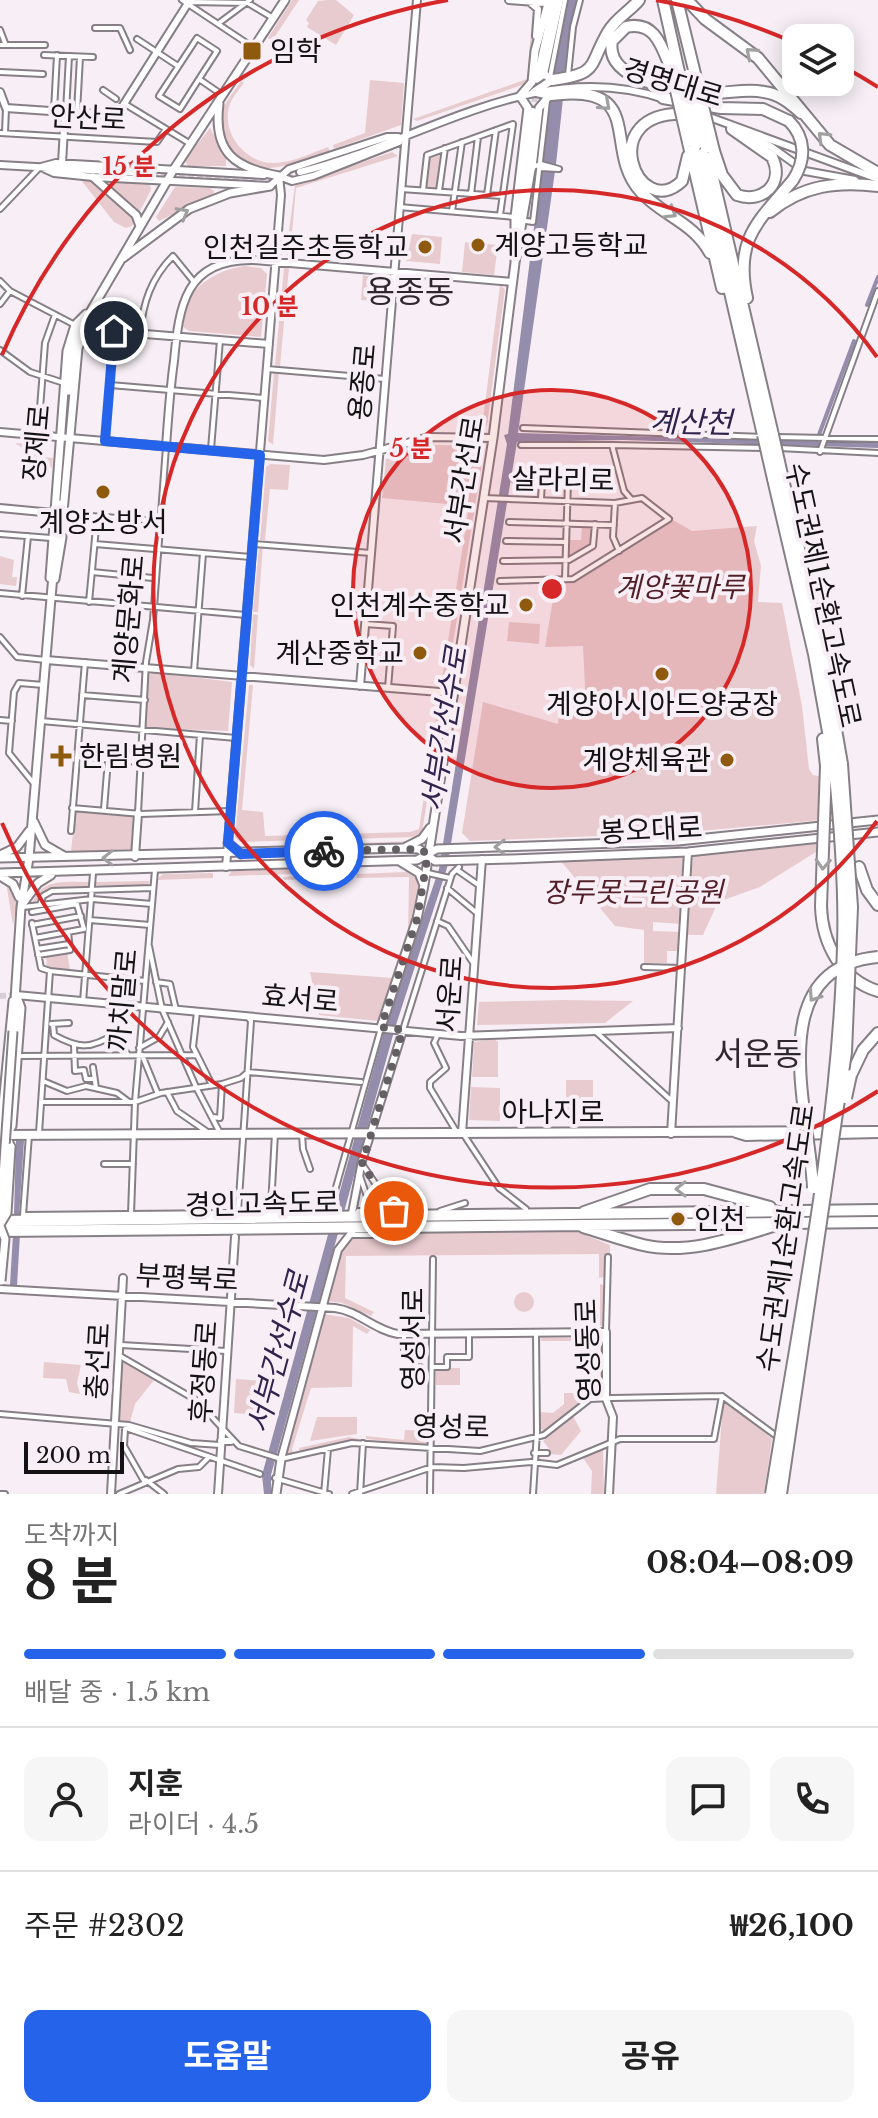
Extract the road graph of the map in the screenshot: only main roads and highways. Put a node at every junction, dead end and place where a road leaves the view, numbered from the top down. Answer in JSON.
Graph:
{"nodes":[{"id":1,"x":285,"y":0,"type":"edge"},
{"id":2,"x":639,"y":0,"type":"edge"},
{"id":3,"x":656,"y":0,"type":"edge"},
{"id":4,"x":663,"y":0,"type":"edge"},
{"id":5,"x":674,"y":0,"type":"edge"},
{"id":6,"x":687,"y":0,"type":"edge"},
{"id":7,"x":555,"y":1,"type":"edge"},
{"id":8,"x":684,"y":73,"type":"junction"},
{"id":9,"x":546,"y":83,"type":"junction"},
{"id":10,"x":566,"y":83,"type":"junction"},
{"id":11,"x":221,"y":98,"type":"junction"},
{"id":12,"x":663,"y":98,"type":"road end"},
{"id":13,"x":534,"y":109,"type":"junction"},
{"id":14,"x":801,"y":113,"type":"junction"},
{"id":15,"x":710,"y":117,"type":"road end"},
{"id":16,"x":732,"y":129,"type":"road end"},
{"id":17,"x":701,"y":146,"type":"junction"},
{"id":18,"x":539,"y":167,"type":"road end"},
{"id":19,"x":279,"y":176,"type":"road end"},
{"id":20,"x":878,"y":176,"type":"edge"},
{"id":21,"x":93,"y":177,"type":"road end"},
{"id":22,"x":270,"y":186,"type":"road end"},
{"id":23,"x":878,"y":186,"type":"edge"},
{"id":24,"x":140,"y":228,"type":"junction"},
{"id":25,"x":749,"y":239,"type":"junction"},
{"id":26,"x":121,"y":259,"type":"junction"},
{"id":27,"x":717,"y":267,"type":"junction"},
{"id":28,"x":91,"y":310,"type":"junction"},
{"id":29,"x":751,"y":343,"type":"junction"},
{"id":30,"x":65,"y":388,"type":"junction"},
{"id":31,"x":74,"y":400,"type":"junction"},
{"id":32,"x":755,"y":402,"type":"junction"},
{"id":33,"x":768,"y":435,"type":"junction"},
{"id":34,"x":65,"y":438,"type":"junction"},
{"id":35,"x":778,"y":479,"type":"junction"},
{"id":36,"x":55,"y":493,"type":"junction"},
{"id":37,"x":65,"y":494,"type":"junction"},
{"id":38,"x":59,"y":504,"type":"tunnel mouth"},
{"id":39,"x":52,"y":587,"type":"junction"},
{"id":40,"x":837,"y":765,"type":"junction"},
{"id":41,"x":33,"y":817,"type":"junction"},
{"id":42,"x":878,"y":820,"type":"edge"},
{"id":43,"x":433,"y":823,"type":"junction"},
{"id":44,"x":855,"y":823,"type":"junction"},
{"id":45,"x":878,"y":832,"type":"edge"},
{"id":46,"x":857,"y":834,"type":"junction"},
{"id":47,"x":228,"y":843,"type":"road end"},
{"id":48,"x":403,"y":848,"type":"junction"},
{"id":49,"x":245,"y":854,"type":"junction"},
{"id":50,"x":428,"y":854,"type":"junction"},
{"id":51,"x":202,"y":855,"type":"junction"},
{"id":52,"x":0,"y":856,"type":"edge"},
{"id":53,"x":29,"y":858,"type":"junction"},
{"id":54,"x":70,"y":858,"type":"junction"},
{"id":55,"x":398,"y":861,"type":"junction"},
{"id":56,"x":247,"y":867,"type":"junction"},
{"id":57,"x":204,"y":868,"type":"junction"},
{"id":58,"x":26,"y":873,"type":"junction"},
{"id":59,"x":55,"y":873,"type":"junction"},
{"id":60,"x":0,"y":875,"type":"edge"},
{"id":61,"x":424,"y":885,"type":"junction"},
{"id":62,"x":877,"y":900,"type":"edge"},
{"id":63,"x":21,"y":907,"type":"junction"},
{"id":64,"x":878,"y":957,"type":"edge"},
{"id":65,"x":878,"y":991,"type":"edge"},
{"id":66,"x":16,"y":995,"type":"junction"},
{"id":67,"x":382,"y":1028,"type":"road end"},
{"id":68,"x":878,"y":1033,"type":"edge"},
{"id":69,"x":3,"y":1056,"type":"edge"},
{"id":70,"x":878,"y":1132,"type":"edge"},
{"id":71,"x":3,"y":1135,"type":"edge"},
{"id":72,"x":0,"y":1146,"type":"edge"},
{"id":73,"x":826,"y":1201,"type":"junction"},
{"id":74,"x":878,"y":1210,"type":"edge"},
{"id":75,"x":784,"y":1217,"type":"junction"},
{"id":76,"x":815,"y":1217,"type":"junction"},
{"id":77,"x":573,"y":1220,"type":"junction"},
{"id":78,"x":878,"y":1222,"type":"edge"},
{"id":79,"x":8,"y":1223,"type":"edge"},
{"id":80,"x":1,"y":1281,"type":"edge"},
{"id":81,"x":0,"y":1288,"type":"edge"},
{"id":82,"x":281,"y":1459,"type":"road end"},
{"id":83,"x":276,"y":1494,"type":"edge"},
{"id":84,"x":776,"y":1494,"type":"edge"}],
"edges":[{"from":1,"to":11,"type":"main road","name":"장제로"},
{"from":2,"to":10,"type":"highway"},
{"from":3,"to":8,"type":"highway"},
{"from":4,"to":8,"type":"highway","name":"수도권제1순환고속도로"},
{"from":5,"to":8,"type":"highway","name":"수도권제1순환고속도로"},
{"from":14,"to":6,"type":"highway","one_way":true},
{"from":7,"to":9,"type":"main road"},
{"from":8,"to":14,"type":"highway"},
{"from":8,"to":17,"type":"highway","name":"수도권제1순환고속도로","bridge":true},
{"from":8,"to":17,"type":"highway","bridge":true},
{"from":9,"to":9,"type":"main road"},
{"from":9,"to":10,"type":"highway"},
{"from":9,"to":13,"type":"main road"},
{"from":9,"to":13,"type":"main road"},
{"from":10,"to":27,"type":"highway","one_way":true},
{"from":11,"to":19,"type":"main road"},
{"from":11,"to":24,"type":"main road","name":"장제로"},
{"from":12,"to":25,"type":"highway","bridge":true},
{"from":13,"to":18,"type":"main road"},
{"from":13,"to":43,"type":"main road","name":"서부간선로"},
{"from":20,"to":14,"type":"highway","one_way":true},
{"from":15,"to":17,"type":"highway"},
{"from":16,"to":17,"type":"highway"},
{"from":17,"to":27,"type":"highway"},
{"from":17,"to":29,"type":"highway","name":"수도권제1순환고속도로"},
{"from":17,"to":32,"type":"highway","name":"수도권제1순환고속도로"},
{"from":21,"to":24,"type":"main road"},
{"from":26,"to":22,"type":"main road","one_way":true},
{"from":23,"to":25,"type":"highway"},
{"from":24,"to":26,"type":"main road","name":"장제로"},
{"from":25,"to":29,"type":"highway"},
{"from":26,"to":28,"type":"main road","name":"장제로"},
{"from":27,"to":32,"type":"highway"},
{"from":28,"to":30,"type":"main road","name":"장제로"},
{"from":28,"to":30,"type":"main road","name":"장제로"},
{"from":28,"to":31,"type":"main road","name":"장제로"},
{"from":29,"to":33,"type":"highway","name":"수도권제1순환고속도로"},
{"from":30,"to":31,"type":"main road"},
{"from":30,"to":34,"type":"main road","name":"장제로"},
{"from":31,"to":34,"type":"main road","name":"장제로"},
{"from":32,"to":33,"type":"highway","name":"수도권제1순환고속도로"},
{"from":33,"to":35,"type":"highway","name":"수도권제1순환고속도로","bridge":true},
{"from":34,"to":36,"type":"main road","name":"장제로"},
{"from":34,"to":37,"type":"main road","name":"장제로"},
{"from":35,"to":40,"type":"highway","name":"수도권제1순환고속도로"},
{"from":35,"to":40,"type":"highway","name":"수도권제1순환고속도로"},
{"from":36,"to":37,"type":"main road"},
{"from":36,"to":39,"type":"main road","name":"장제로"},
{"from":37,"to":39,"type":"main road","name":"장제로"},
{"from":38,"to":39,"type":"main road","name":"장제로"},
{"from":39,"to":41,"type":"main road","name":"장제로"},
{"from":40,"to":62,"type":"highway","bridge":true},
{"from":40,"to":65,"type":"highway","one_way":true,"bridge":true},
{"from":40,"to":73,"type":"highway","name":"수도권제1순환고속도로","bridge":true},
{"from":40,"to":76,"type":"highway","name":"수도권제1순환고속도로","bridge":true},
{"from":41,"to":52,"type":"main road"},
{"from":41,"to":53,"type":"main road","name":"장제로"},
{"from":41,"to":54,"type":"main road"},
{"from":42,"to":44,"type":"main road","name":"봉오대로"},
{"from":43,"to":48,"type":"main road"},
{"from":43,"to":50,"type":"main road","name":"서부간선로"},
{"from":44,"to":46,"type":"main road"},
{"from":44,"to":50,"type":"main road","name":"봉오대로","one_way":true},
{"from":45,"to":46,"type":"main road","name":"봉오대로"},
{"from":46,"to":50,"type":"main road","name":"봉오대로"},
{"from":47,"to":49,"type":"main road"},
{"from":48,"to":49,"type":"main road"},
{"from":48,"to":50,"type":"main road"},
{"from":49,"to":51,"type":"main road"},
{"from":49,"to":56,"type":"main road"},
{"from":50,"to":55,"type":"main road","name":"봉오대로"},
{"from":50,"to":61,"type":"main road","name":"서부간선로"},
{"from":51,"to":54,"type":"main road","one_way":true},
{"from":51,"to":57,"type":"main road"},
{"from":52,"to":53,"type":"main road"},
{"from":53,"to":54,"type":"main road"},
{"from":53,"to":58,"type":"main road","name":"장제로"},
{"from":55,"to":56,"type":"main road","name":"봉오대로"},
{"from":55,"to":61,"type":"main road"},
{"from":56,"to":57,"type":"main road","name":"봉오대로"},
{"from":57,"to":59,"type":"main road","name":"봉오대로"},
{"from":58,"to":59,"type":"main road","name":"봉오대로"},
{"from":58,"to":60,"type":"main road","name":"봉오대로"},
{"from":58,"to":63,"type":"main road","name":"장제로"},
{"from":59,"to":63,"type":"main road"},
{"from":60,"to":63,"type":"main road"},
{"from":61,"to":67,"type":"main road","name":"서부간선로"},
{"from":63,"to":66,"type":"main road","name":"장제로"},
{"from":64,"to":76,"type":"highway","one_way":true,"bridge":true},
{"from":66,"to":69,"type":"main road","name":"장제로"},
{"from":66,"to":71,"type":"main road","name":"장제로"},
{"from":66,"to":79,"type":"main road","name":"장제로","bridge":true},
{"from":68,"to":73,"type":"highway","bridge":true},
{"from":69,"to":71,"type":"main road","name":"장제로"},
{"from":70,"to":71,"type":"main road","name":"아나지로"},
{"from":71,"to":72,"type":"main road","name":"장제로"},
{"from":71,"to":79,"type":"main road","name":"장제로","bridge":true},
{"from":73,"to":84,"type":"highway","name":"수도권제1순환고속도로","bridge":true},
{"from":74,"to":75,"type":"highway","name":"경인고속도로"},
{"from":75,"to":77,"type":"highway","name":"경인고속도로"},
{"from":75,"to":77,"type":"highway","name":"경인고속도로"},
{"from":75,"to":77,"type":"highway","name":"경인고속도로","one_way":true},
{"from":75,"to":78,"type":"highway","name":"경인고속도로"},
{"from":76,"to":84,"type":"highway","name":"수도권제1순환고속도로","bridge":true},
{"from":77,"to":79,"type":"highway","name":"경인고속도로"},
{"from":79,"to":80,"type":"main road","name":"장제로","bridge":true},
{"from":80,"to":81,"type":"main road","name":"장제로"},
{"from":82,"to":83,"type":"main road"}]}
